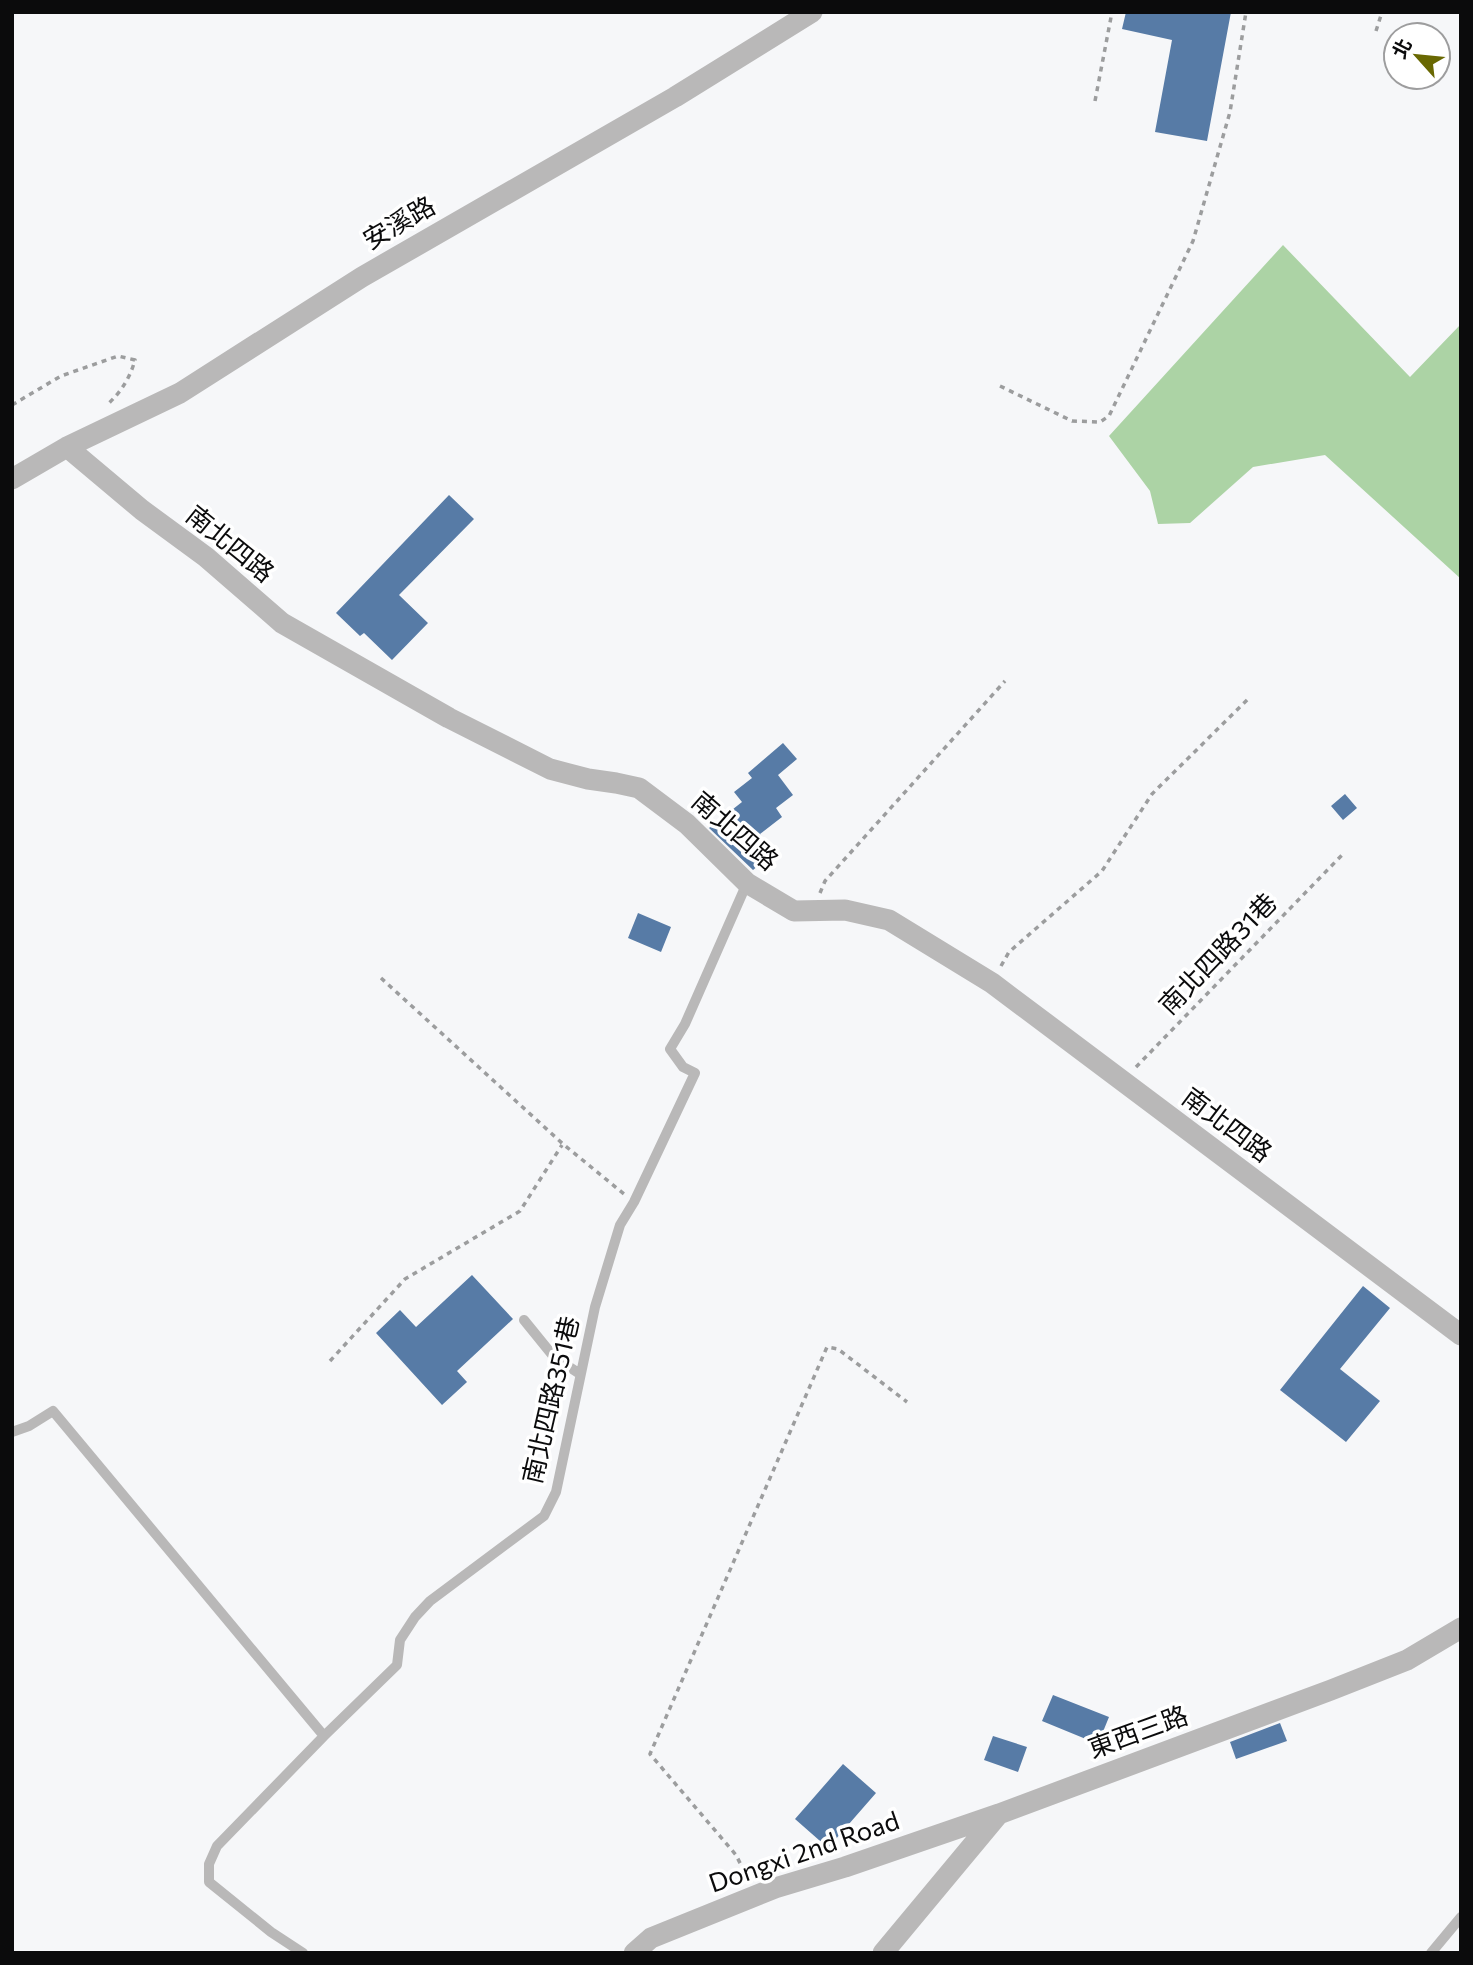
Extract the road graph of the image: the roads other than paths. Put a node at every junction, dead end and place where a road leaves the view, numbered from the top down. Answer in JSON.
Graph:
{"nodes":[{"id":1,"x":812,"y":12,"type":"edge"},
{"id":2,"x":67,"y":447,"type":"junction"},
{"id":3,"x":12,"y":479,"type":"edge"},
{"id":4,"x":747,"y":883,"type":"junction"},
{"id":5,"x":524,"y":1320,"type":"dead end"},
{"id":6,"x":1460,"y":1333,"type":"edge"},
{"id":7,"x":580,"y":1374,"type":"junction"},
{"id":8,"x":12,"y":1433,"type":"edge"},
{"id":9,"x":1461,"y":1628,"type":"edge"},
{"id":10,"x":324,"y":1736,"type":"junction"},
{"id":11,"x":999,"y":1814,"type":"junction"},
{"id":12,"x":1461,"y":1917,"type":"edge"},
{"id":13,"x":303,"y":1953,"type":"edge"},
{"id":14,"x":634,"y":1953,"type":"edge"},
{"id":15,"x":883,"y":1953,"type":"edge"},
{"id":16,"x":1431,"y":1953,"type":"edge"}],
"edges":[{"from":1,"to":2,"type":"street","name":"安溪路"},
{"from":2,"to":3,"type":"street","name":"安溪路"},
{"from":2,"to":4,"type":"street","name":"南北四路"},
{"from":4,"to":6,"type":"street","name":"南北四路"},
{"from":4,"to":7,"type":"lane","name":"南北四路351巷"},
{"from":5,"to":7,"type":"lane"},
{"from":7,"to":10,"type":"lane","name":"南北四路351巷"},
{"from":8,"to":10,"type":"lane"},
{"from":9,"to":11,"type":"street","name":"東西三路"},
{"from":10,"to":13,"type":"lane","name":"南北四路351巷"},
{"from":11,"to":14,"type":"street","name":"Dongxi 2nd Road"},
{"from":11,"to":15,"type":"street","name":"東西三路"},
{"from":12,"to":16,"type":"lane"}]}
